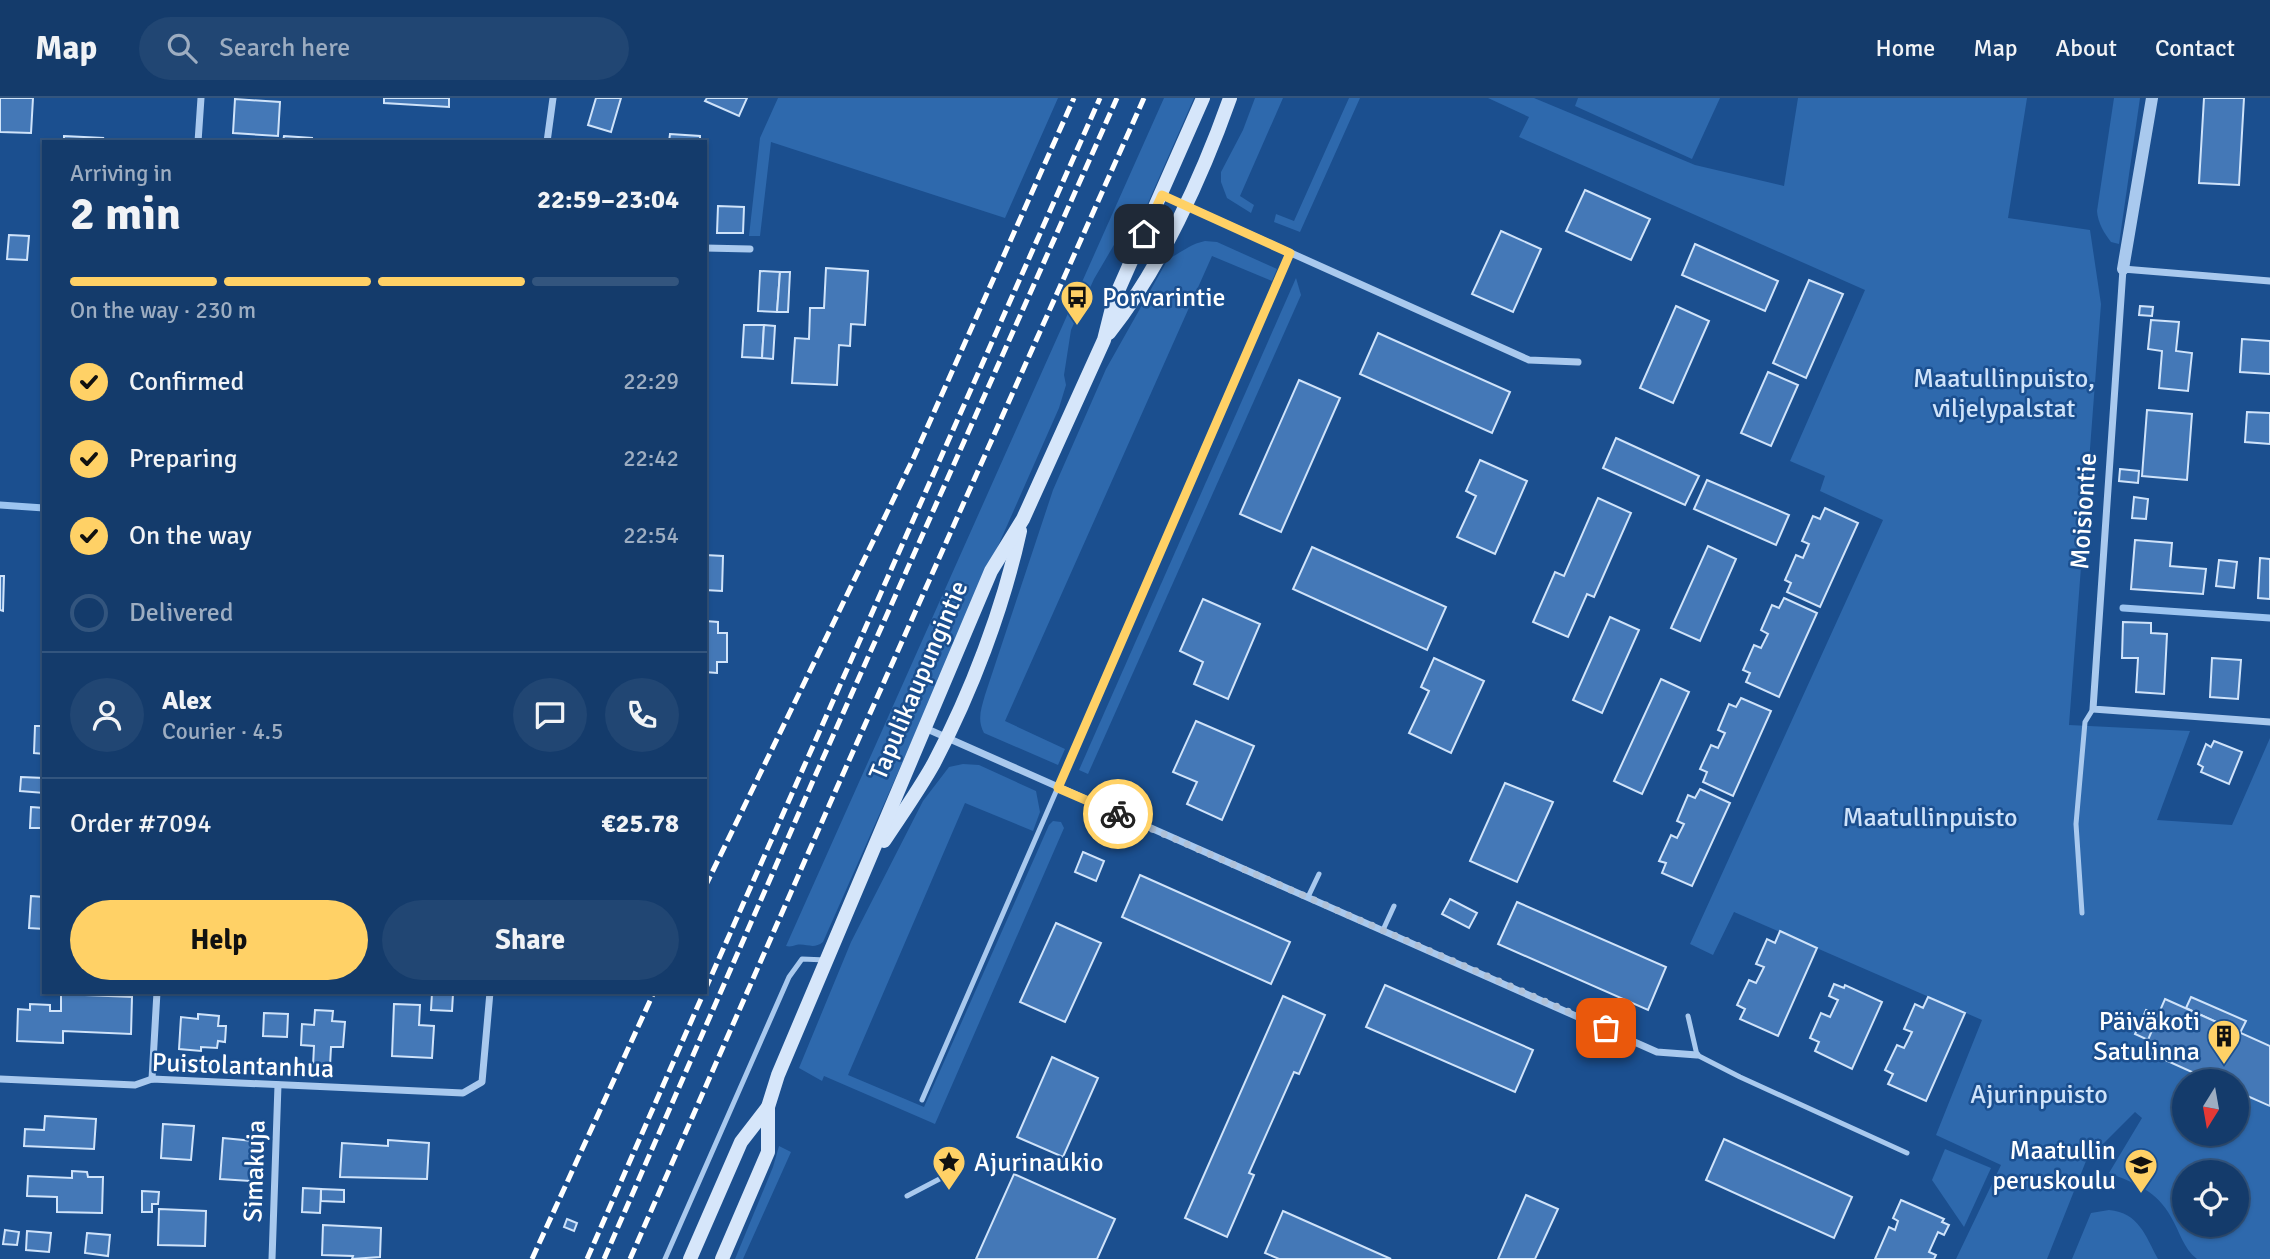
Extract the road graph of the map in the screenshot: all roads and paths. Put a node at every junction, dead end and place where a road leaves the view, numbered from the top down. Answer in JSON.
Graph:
{"nodes":[{"id":1,"x":201,"y":98,"type":"edge"},
{"id":2,"x":553,"y":98,"type":"edge"},
{"id":3,"x":1203,"y":98,"type":"edge"},
{"id":4,"x":1230,"y":98,"type":"edge"},
{"id":5,"x":2152,"y":98,"type":"edge"},
{"id":6,"x":198,"y":140,"type":"edge"},
{"id":7,"x":547,"y":140,"type":"edge"},
{"id":8,"x":1162,"y":195,"type":"junction"},
{"id":9,"x":1185,"y":205,"type":"junction"},
{"id":10,"x":707,"y":248,"type":"edge"},
{"id":11,"x":750,"y":249,"type":"dead end"},
{"id":12,"x":1290,"y":253,"type":"junction"},
{"id":13,"x":2123,"y":269,"type":"junction"},
{"id":14,"x":2270,"y":281,"type":"edge"},
{"id":15,"x":1104,"y":340,"type":"junction"},
{"id":16,"x":1578,"y":362,"type":"dead end"},
{"id":17,"x":1023,"y":519,"type":"junction"},
{"id":18,"x":2092,"y":709,"type":"junction"},
{"id":19,"x":2270,"y":722,"type":"edge"},
{"id":20,"x":924,"y":727,"type":"junction"},
{"id":21,"x":947,"y":738,"type":"junction"},
{"id":22,"x":1058,"y":788,"type":"junction"},
{"id":23,"x":868,"y":865,"type":"junction"},
{"id":24,"x":1320,"y":874,"type":"dead end"},
{"id":25,"x":1308,"y":897,"type":"junction"},
{"id":26,"x":1394,"y":906,"type":"dead end"},
{"id":27,"x":2082,"y":913,"type":"dead end"},
{"id":28,"x":1383,"y":930,"type":"junction"},
{"id":29,"x":829,"y":960,"type":"junction"},
{"id":30,"x":157,"y":994,"type":"edge"},
{"id":31,"x":489,"y":994,"type":"edge"},
{"id":32,"x":1688,"y":1016,"type":"dead end"},
{"id":33,"x":1697,"y":1055,"type":"junction"},
{"id":34,"x":152,"y":1079,"type":"junction"},
{"id":35,"x":0,"y":1080,"type":"edge"},
{"id":36,"x":278,"y":1085,"type":"junction"},
{"id":37,"x":922,"y":1100,"type":"dead end"},
{"id":38,"x":768,"y":1107,"type":"junction"},
{"id":39,"x":1907,"y":1153,"type":"dead end"},
{"id":40,"x":949,"y":1174,"type":"dead end"},
{"id":41,"x":908,"y":1196,"type":"dead end"},
{"id":42,"x":272,"y":1259,"type":"edge"},
{"id":43,"x":665,"y":1259,"type":"edge"},
{"id":44,"x":690,"y":1259,"type":"edge"},
{"id":45,"x":722,"y":1259,"type":"edge"}],
"edges":[{"from":1,"to":6,"type":"street"},
{"from":2,"to":7,"type":"street"},
{"from":3,"to":8,"type":"main road","name":"Tapulikaupungintie"},
{"from":4,"to":9,"type":"main road","name":"Tapulikaupungintie"},
{"from":5,"to":13,"type":"street","name":"Moisiontie"},
{"from":8,"to":9,"type":"street"},
{"from":8,"to":15,"type":"main road","name":"Tapulikaupungintie"},
{"from":9,"to":12,"type":"street"},
{"from":9,"to":15,"type":"main road","name":"Tapulikaupungintie"},
{"from":10,"to":11,"type":"street"},
{"from":12,"to":16,"type":"street"},
{"from":12,"to":22,"type":"lane"},
{"from":13,"to":14,"type":"street"},
{"from":13,"to":18,"type":"street","name":"Moisiontie"},
{"from":15,"to":17,"type":"main road","name":"Tapulikaupungintie"},
{"from":17,"to":20,"type":"main road","name":"Tapulikaupungintie"},
{"from":17,"to":21,"type":"main road","name":"Tapulikaupungintie"},
{"from":18,"to":19,"type":"street"},
{"from":18,"to":27,"type":"lane"},
{"from":20,"to":21,"type":"street"},
{"from":20,"to":23,"type":"main road","name":"Tapulikaupungintie"},
{"from":21,"to":22,"type":"street"},
{"from":21,"to":23,"type":"main road","name":"Tapulikaupungintie"},
{"from":22,"to":25,"type":"street"},
{"from":22,"to":37,"type":"lane"},
{"from":23,"to":29,"type":"main road","name":"Tapulikaupungintie"},
{"from":24,"to":25,"type":"lane"},
{"from":25,"to":28,"type":"street"},
{"from":26,"to":28,"type":"lane"},
{"from":28,"to":33,"type":"street"},
{"from":29,"to":38,"type":"main road","name":"Tapulikaupungintie"},
{"from":29,"to":43,"type":"lane"},
{"from":30,"to":34,"type":"street"},
{"from":31,"to":36,"type":"street","name":"Puistolantanhua"},
{"from":32,"to":33,"type":"lane"},
{"from":33,"to":39,"type":"lane"},
{"from":34,"to":35,"type":"street","name":"Puistolantanhua"},
{"from":34,"to":36,"type":"street","name":"Puistolantanhua"},
{"from":36,"to":42,"type":"street","name":"Simakuja"},
{"from":38,"to":44,"type":"main road","name":"Tapulikaupungintie"},
{"from":38,"to":45,"type":"main road","name":"Tapulikaupungintie"},
{"from":40,"to":41,"type":"lane"}]}
